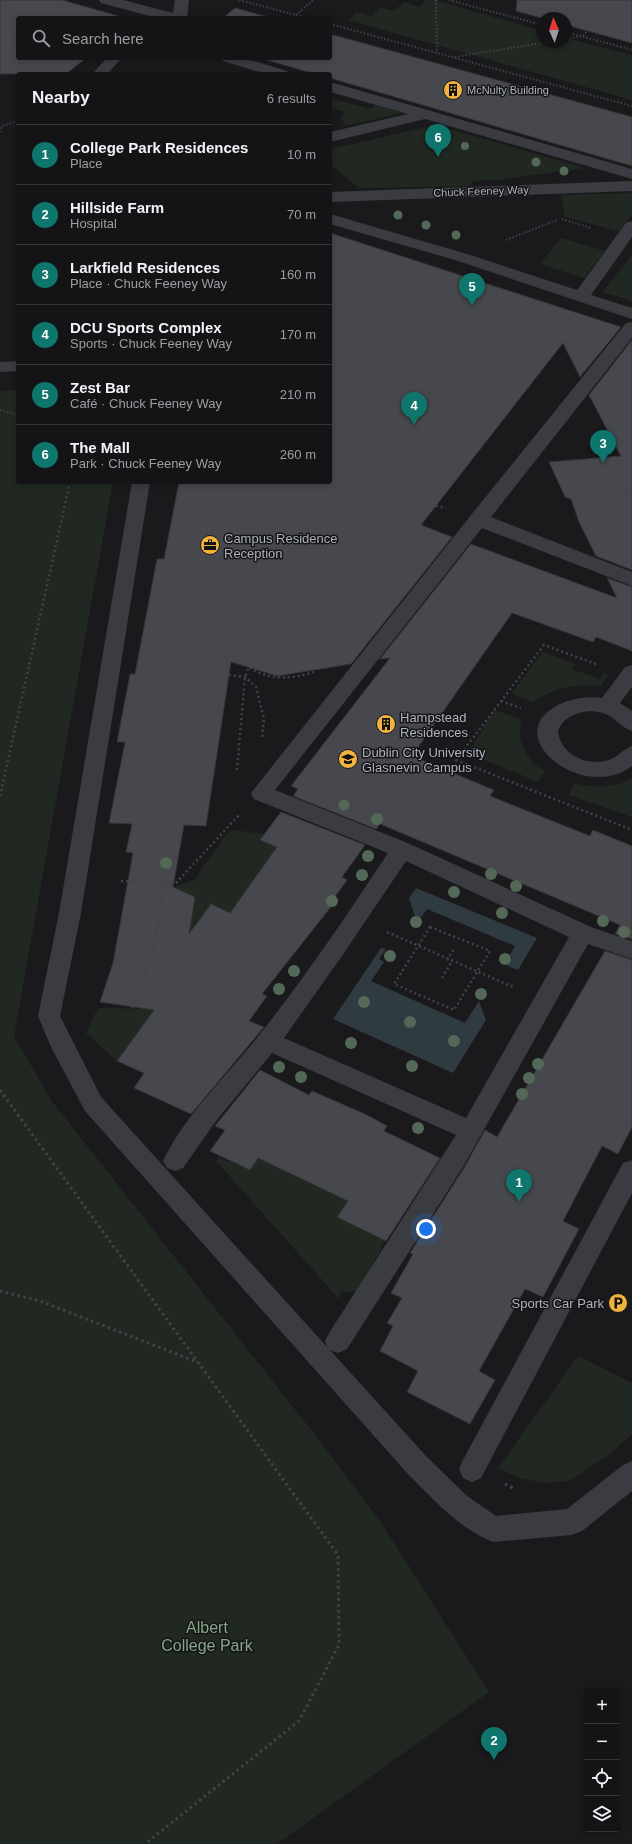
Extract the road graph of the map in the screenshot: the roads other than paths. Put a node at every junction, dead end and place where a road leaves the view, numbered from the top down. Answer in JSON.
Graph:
{"nodes":[{"id":1,"x":106,"y":0,"type":"edge"},
{"id":2,"x":182,"y":0,"type":"edge"},
{"id":3,"x":166,"y":16,"type":"edge"},
{"id":4,"x":180,"y":16,"type":"edge"},
{"id":5,"x":113,"y":60,"type":"edge"},
{"id":6,"x":235,"y":60,"type":"edge"},
{"id":7,"x":101,"y":72,"type":"edge"},
{"id":8,"x":275,"y":72,"type":"edge"},
{"id":9,"x":332,"y":88,"type":"edge"},
{"id":10,"x":426,"y":114,"type":"junction"},
{"id":11,"x":332,"y":136,"type":"edge"},
{"id":12,"x":632,"y":174,"type":"edge"},
{"id":13,"x":632,"y":186,"type":"edge"},
{"id":14,"x":332,"y":197,"type":"edge"},
{"id":15,"x":332,"y":220,"type":"edge"},
{"id":16,"x":632,"y":226,"type":"edge"},
{"id":17,"x":580,"y":296,"type":"junction"},
{"id":18,"x":632,"y":314,"type":"edge"},
{"id":19,"x":632,"y":327,"type":"edge"},
{"id":20,"x":16,"y":366,"type":"edge"},
{"id":21,"x":0,"y":367,"type":"edge"},
{"id":22,"x":141,"y":484,"type":"edge"},
{"id":23,"x":478,"y":519,"type":"junction"},
{"id":24,"x":632,"y":579,"type":"edge"},
{"id":25,"x":632,"y":672,"type":"edge"},
{"id":26,"x":607,"y":706,"type":"junction"},
{"id":27,"x":632,"y":724,"type":"edge"},
{"id":28,"x":632,"y":754,"type":"edge"},
{"id":29,"x":402,"y":850,"type":"junction"},
{"id":30,"x":583,"y":933,"type":"junction"},
{"id":31,"x":632,"y":950,"type":"edge"},
{"id":32,"x":268,"y":1041,"type":"junction"},
{"id":33,"x":470,"y":1131,"type":"junction"},
{"id":34,"x":175,"y":1161,"type":"dead end"},
{"id":35,"x":632,"y":1170,"type":"edge"},
{"id":36,"x":338,"y":1341,"type":"dead end"},
{"id":37,"x":472,"y":1469,"type":"dead end"},
{"id":38,"x":632,"y":1474,"type":"edge"}],
"edges":[{"from":1,"to":3,"type":"street"},
{"from":2,"to":4,"type":"street"},
{"from":5,"to":7,"type":"street"},
{"from":6,"to":8,"type":"street"},
{"from":9,"to":10,"type":"street"},
{"from":10,"to":11,"type":"street"},
{"from":10,"to":12,"type":"street"},
{"from":13,"to":14,"type":"street","name":"Chuck Feeney Way"},
{"from":15,"to":17,"type":"street"},
{"from":16,"to":17,"type":"street"},
{"from":17,"to":18,"type":"street"},
{"from":19,"to":23,"type":"street"},
{"from":20,"to":21,"type":"street"},
{"from":22,"to":38,"type":"street"},
{"from":23,"to":24,"type":"street"},
{"from":23,"to":29,"type":"street"},
{"from":25,"to":26,"type":"street"},
{"from":26,"to":27,"type":"street"},
{"from":26,"to":28,"type":"street"},
{"from":29,"to":30,"type":"street"},
{"from":29,"to":32,"type":"street"},
{"from":30,"to":31,"type":"street"},
{"from":30,"to":33,"type":"street"},
{"from":32,"to":33,"type":"street"},
{"from":32,"to":34,"type":"street"},
{"from":33,"to":36,"type":"street"},
{"from":35,"to":37,"type":"street"}]}
